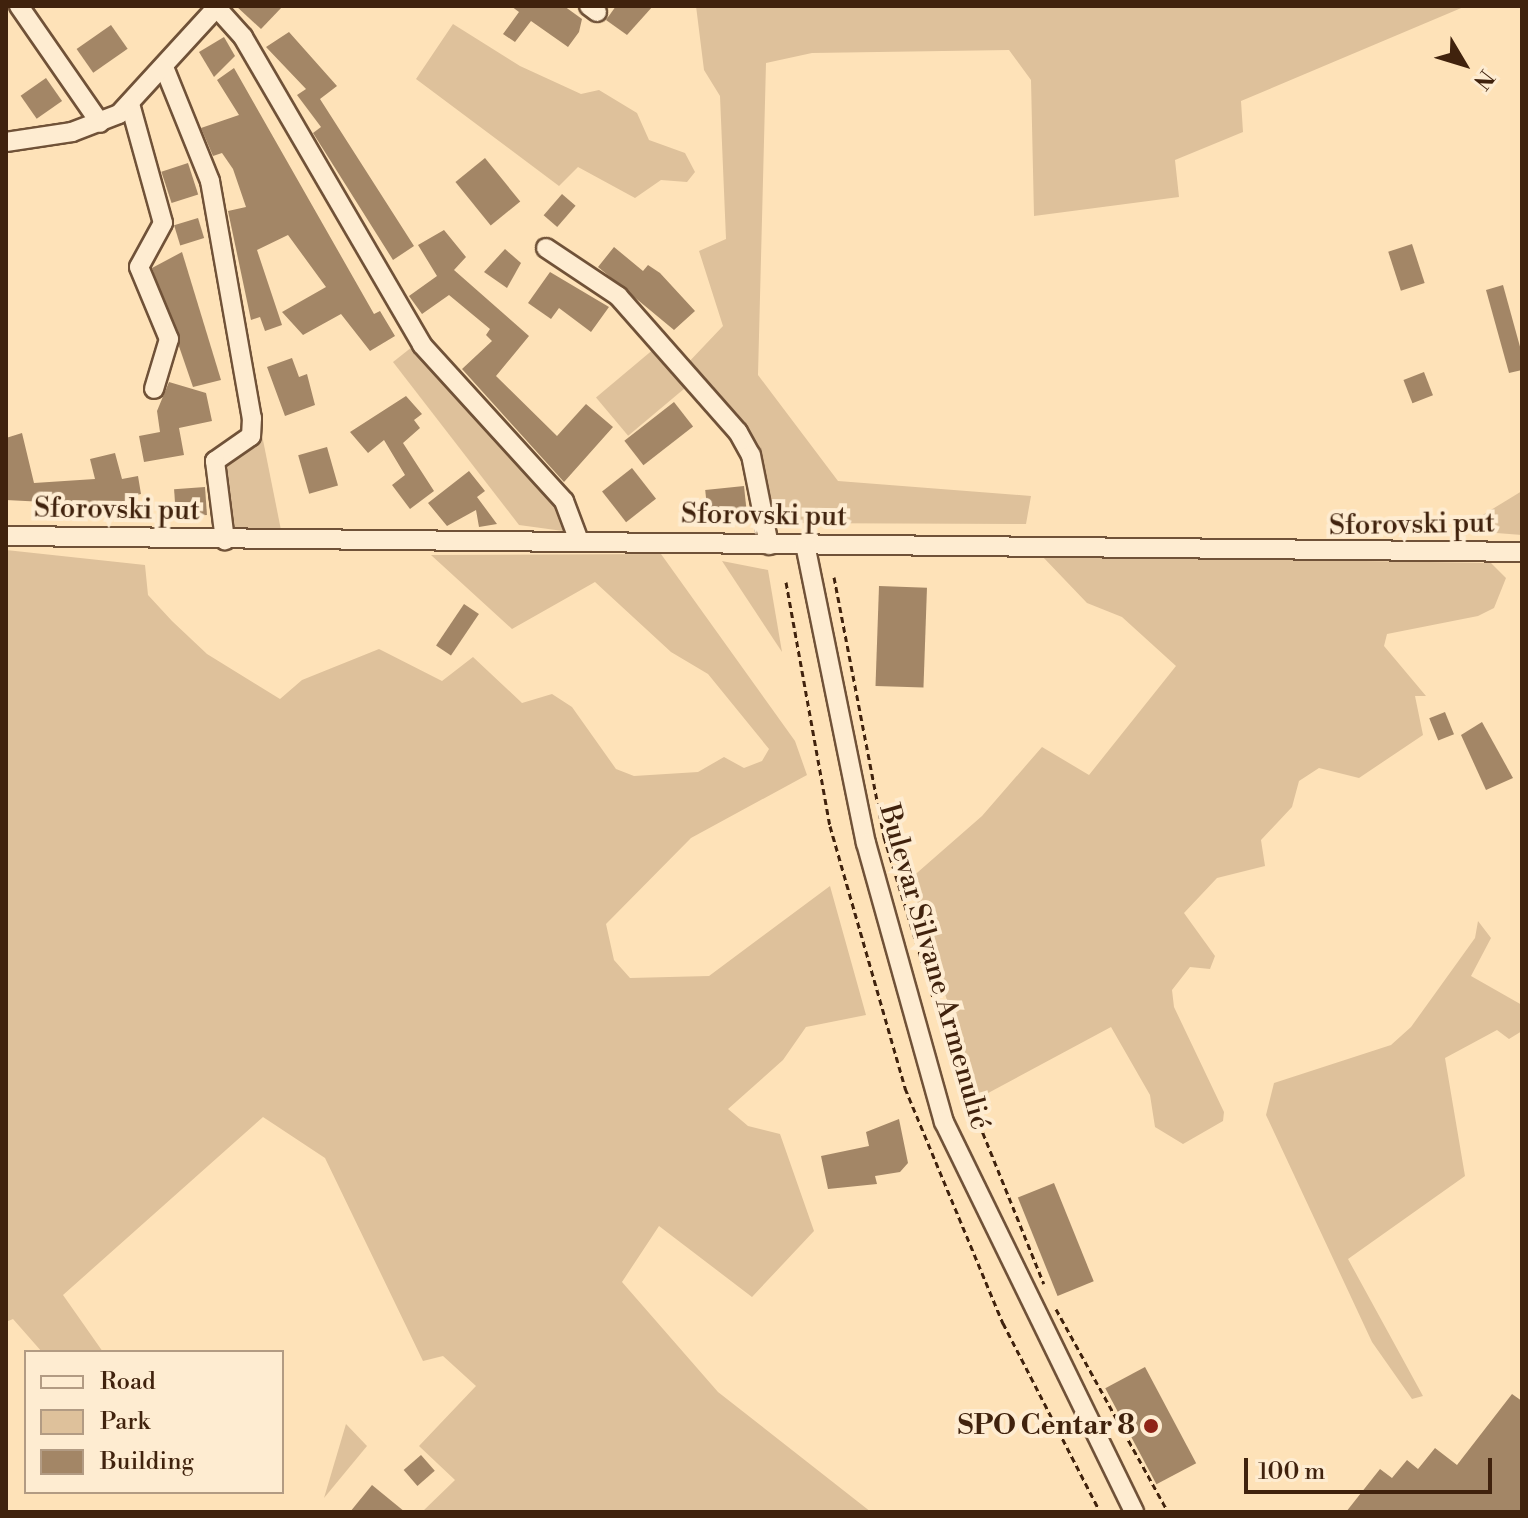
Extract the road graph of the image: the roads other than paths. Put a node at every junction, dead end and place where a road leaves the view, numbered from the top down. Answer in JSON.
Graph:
{"nodes":[{"id":1,"x":19,"y":6,"type":"edge"},
{"id":2,"x":217,"y":7,"type":"edge"},
{"id":3,"x":164,"y":67,"type":"junction"},
{"id":4,"x":130,"y":104,"type":"junction"},
{"id":5,"x":100,"y":123,"type":"junction"},
{"id":6,"x":6,"y":142,"type":"edge"},
{"id":7,"x":546,"y":248,"type":"dead end"},
{"id":8,"x":154,"y":389,"type":"dead end"},
{"id":9,"x":6,"y":536,"type":"edge"},
{"id":10,"x":225,"y":540,"type":"junction"},
{"id":11,"x":579,"y":541,"type":"junction"},
{"id":12,"x":805,"y":544,"type":"junction"},
{"id":13,"x":769,"y":545,"type":"junction"},
{"id":14,"x":1522,"y":552,"type":"edge"},
{"id":15,"x":1134,"y":1512,"type":"edge"}],
"edges":[{"from":1,"to":5,"type":"street"},
{"from":2,"to":3,"type":"street"},
{"from":2,"to":11,"type":"street"},
{"from":3,"to":4,"type":"street"},
{"from":3,"to":10,"type":"street"},
{"from":4,"to":5,"type":"street"},
{"from":4,"to":8,"type":"street"},
{"from":5,"to":6,"type":"street"},
{"from":7,"to":13,"type":"street"},
{"from":9,"to":10,"type":"street","name":"Sforovski put"},
{"from":10,"to":11,"type":"street","name":"Sforovski put"},
{"from":11,"to":13,"type":"street","name":"Sforovski put"},
{"from":12,"to":13,"type":"street","name":"Sforovski put"},
{"from":12,"to":14,"type":"street","name":"Sforovski put"},
{"from":12,"to":15,"type":"street","name":"Bulevar Silvane Armenulić"}]}
